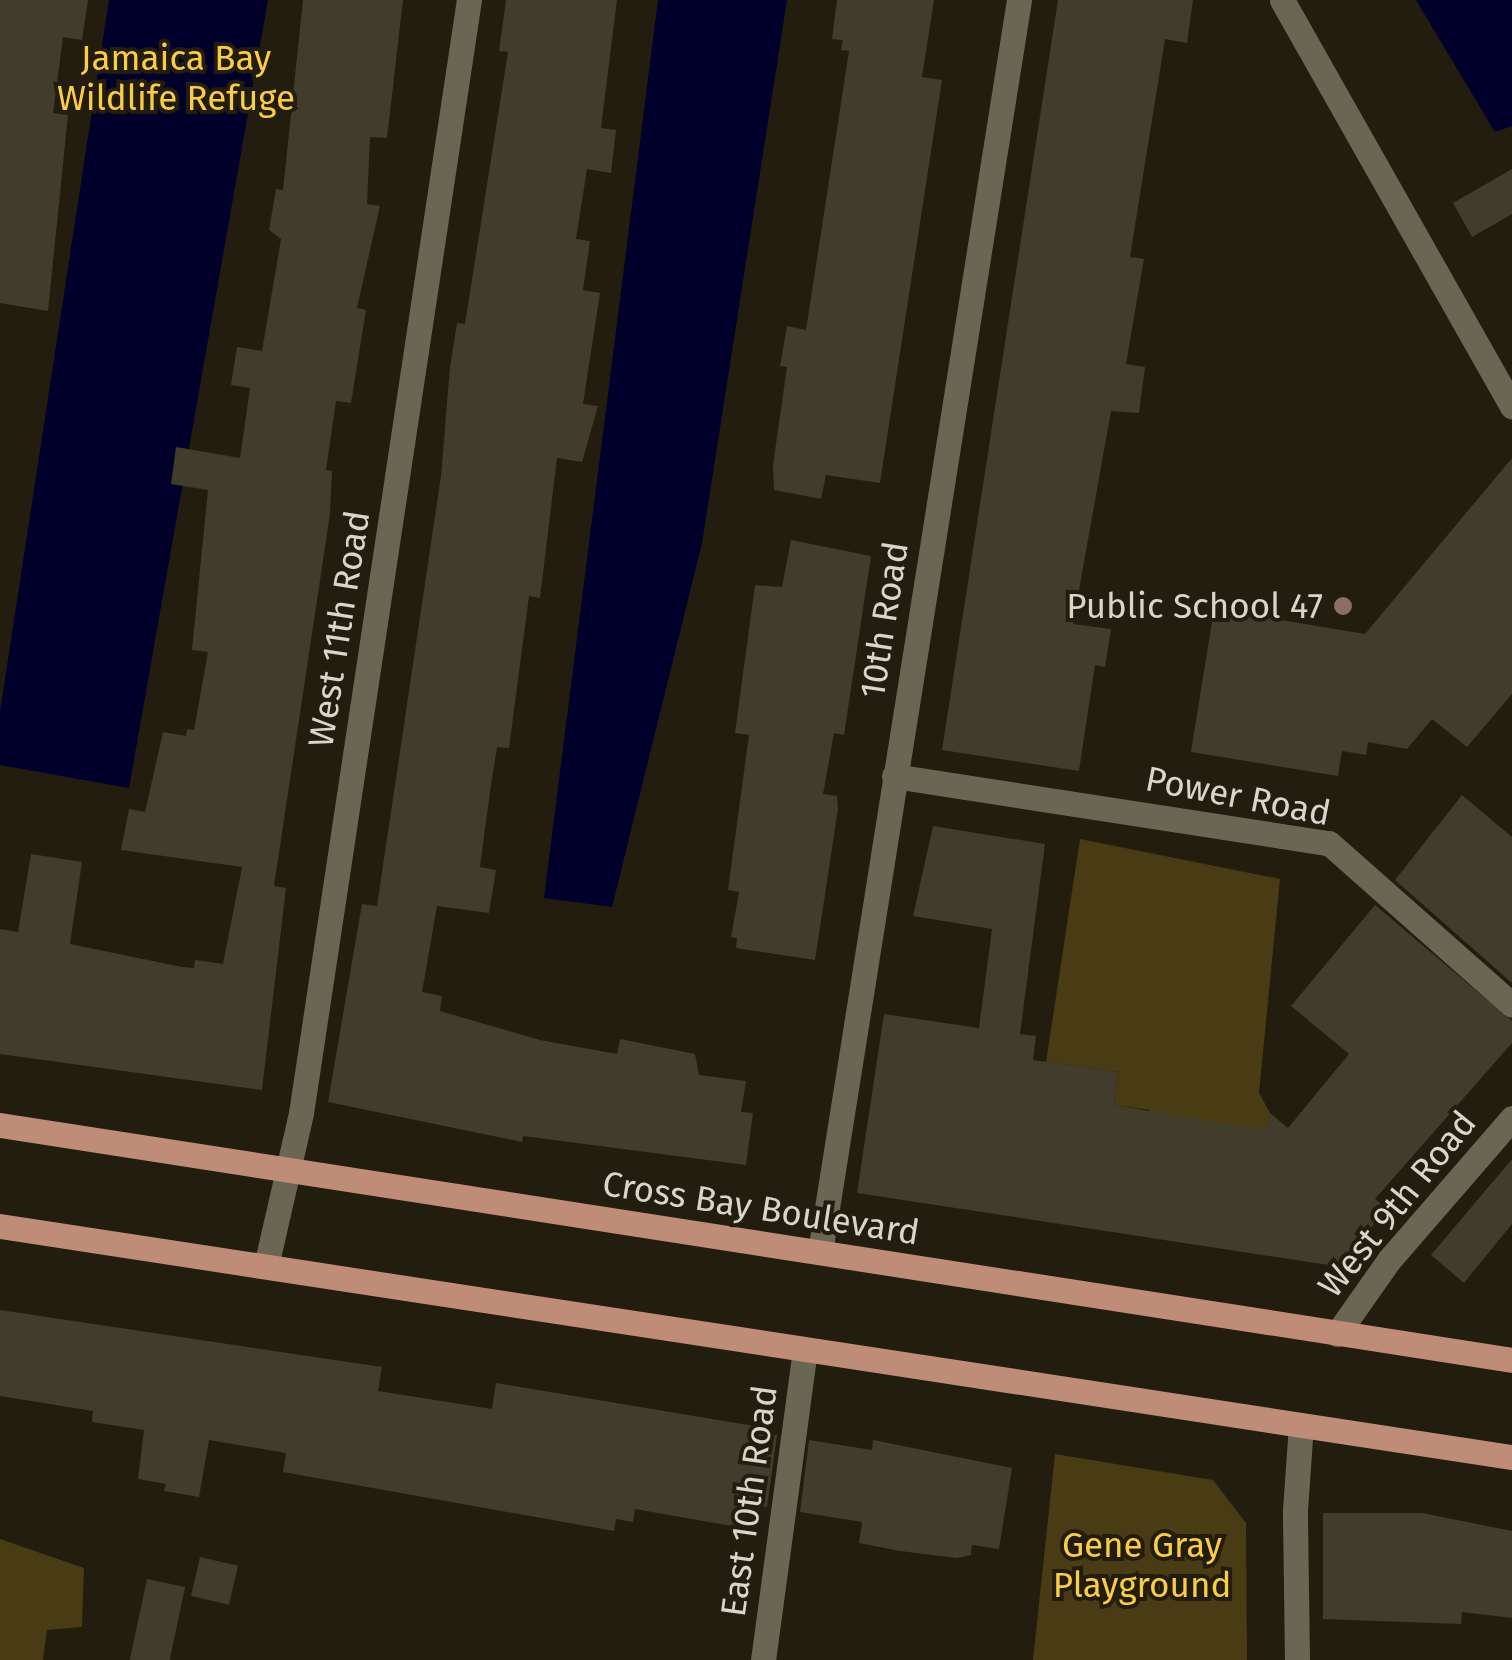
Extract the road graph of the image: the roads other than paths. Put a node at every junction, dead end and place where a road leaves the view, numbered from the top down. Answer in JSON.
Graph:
{"nodes":[{"id":1,"x":469,"y":0,"type":"edge"},
{"id":2,"x":1019,"y":0,"type":"edge"},
{"id":3,"x":1282,"y":0,"type":"edge"},
{"id":4,"x":1512,"y":407,"type":"edge"},
{"id":5,"x":894,"y":776,"type":"junction"},
{"id":6,"x":1512,"y":1005,"type":"edge"},
{"id":7,"x":1512,"y":1118,"type":"edge"},
{"id":8,"x":0,"y":1125,"type":"edge"},
{"id":9,"x":288,"y":1170,"type":"junction"},
{"id":10,"x":0,"y":1226,"type":"edge"},
{"id":11,"x":820,"y":1252,"type":"junction"},
{"id":12,"x":266,"y":1266,"type":"junction"},
{"id":13,"x":1337,"y":1334,"type":"junction"},
{"id":14,"x":805,"y":1351,"type":"junction"},
{"id":15,"x":1512,"y":1360,"type":"edge"},
{"id":16,"x":1301,"y":1425,"type":"junction"},
{"id":17,"x":1512,"y":1456,"type":"edge"},
{"id":18,"x":764,"y":1660,"type":"edge"},
{"id":19,"x":1297,"y":1660,"type":"edge"}],
"edges":[{"from":1,"to":9,"type":"street","name":"West 11th Road"},
{"from":2,"to":5,"type":"street","name":"10th Road"},
{"from":3,"to":4,"type":"street"},
{"from":5,"to":6,"type":"street","name":"Power Road"},
{"from":5,"to":11,"type":"street","name":"10th Road"},
{"from":7,"to":13,"type":"street","name":"West 9th Road"},
{"from":8,"to":9,"type":"main road","name":"Cross Bay Boulevard"},
{"from":9,"to":11,"type":"main road","name":"Cross Bay Boulevard"},
{"from":9,"to":12,"type":"street","name":"West 11th Road"},
{"from":10,"to":12,"type":"main road"},
{"from":11,"to":13,"type":"main road","name":"Cross Bay Boulevard"},
{"from":12,"to":14,"type":"main road"},
{"from":13,"to":15,"type":"main road","name":"Cross Bay Boulevard"},
{"from":14,"to":16,"type":"main road"},
{"from":14,"to":18,"type":"street","name":"East 10th Road"},
{"from":16,"to":17,"type":"main road"},
{"from":16,"to":19,"type":"street"}]}
